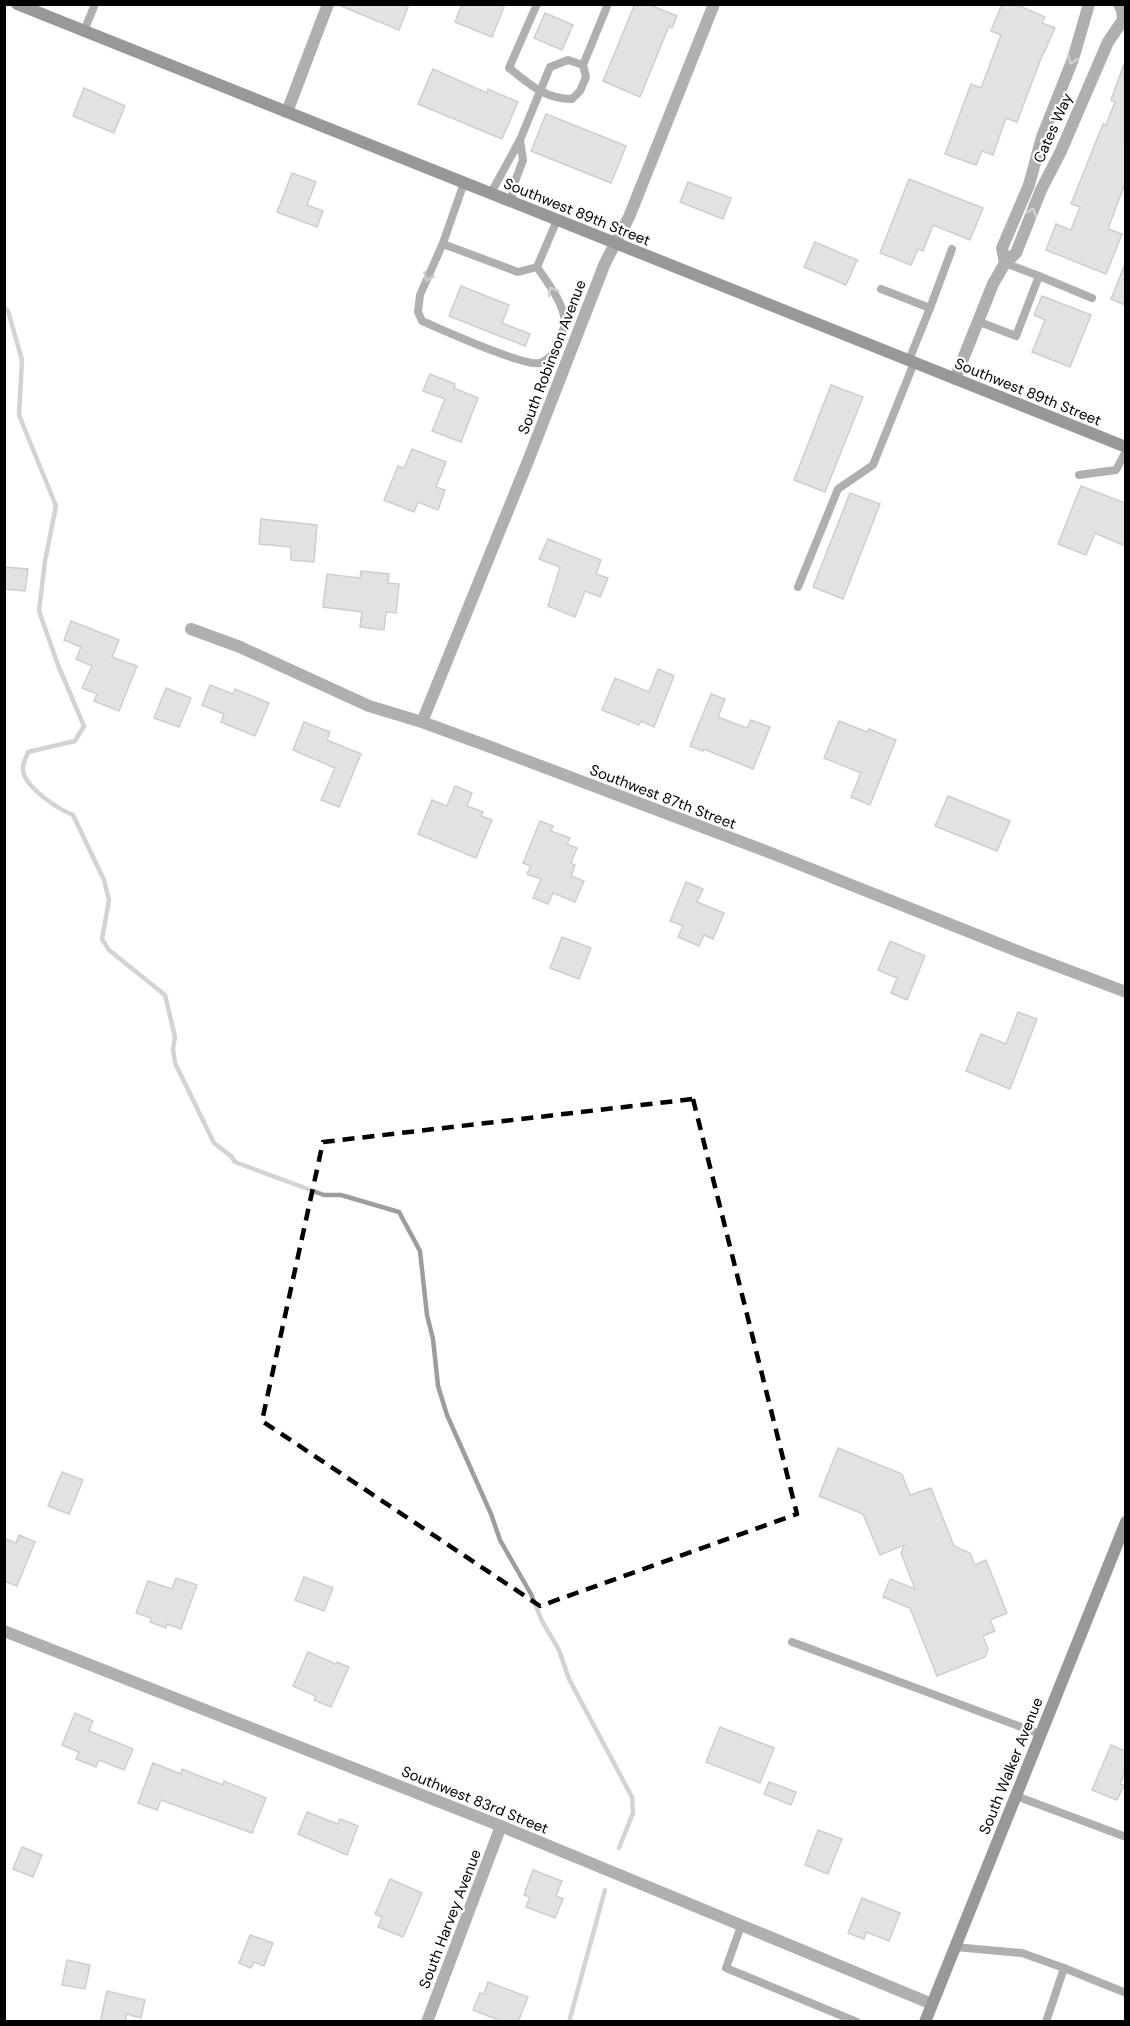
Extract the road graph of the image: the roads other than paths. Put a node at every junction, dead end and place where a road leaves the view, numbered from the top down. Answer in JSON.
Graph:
{"nodes":[{"id":1,"x":17,"y":4,"type":"edge"},
{"id":2,"x":95,"y":4,"type":"edge"},
{"id":3,"x":328,"y":4,"type":"edge"},
{"id":4,"x":537,"y":4,"type":"edge"},
{"id":5,"x":608,"y":4,"type":"edge"},
{"id":6,"x":714,"y":4,"type":"edge"},
{"id":7,"x":1089,"y":4,"type":"edge"},
{"id":8,"x":1119,"y":4,"type":"edge"},
{"id":9,"x":84,"y":31,"type":"junction"},
{"id":10,"x":583,"y":65,"type":"junction"},
{"id":11,"x":540,"y":92,"type":"junction"},
{"id":12,"x":287,"y":112,"type":"junction"},
{"id":13,"x":520,"y":140,"type":"junction"},
{"id":14,"x":464,"y":183,"type":"junction"},
{"id":15,"x":1035,"y":187,"type":"junction"},
{"id":16,"x":491,"y":194,"type":"junction"},
{"id":17,"x":511,"y":202,"type":"junction"},
{"id":18,"x":557,"y":220,"type":"junction"},
{"id":19,"x":615,"y":243,"type":"junction"},
{"id":20,"x":442,"y":244,"type":"junction"},
{"id":21,"x":952,"y":249,"type":"dead end"},
{"id":22,"x":1005,"y":262,"type":"junction"},
{"id":23,"x":537,"y":267,"type":"junction"},
{"id":24,"x":1039,"y":276,"type":"junction"},
{"id":25,"x":881,"y":289,"type":"dead end"},
{"id":26,"x":1092,"y":298,"type":"dead end"},
{"id":27,"x":930,"y":308,"type":"junction"},
{"id":28,"x":977,"y":321,"type":"junction"},
{"id":29,"x":911,"y":361,"type":"junction"},
{"id":30,"x":955,"y":379,"type":"junction"},
{"id":31,"x":1125,"y":447,"type":"edge"},
{"id":32,"x":1125,"y":451,"type":"edge"},
{"id":33,"x":1079,"y":475,"type":"dead end"},
{"id":34,"x":798,"y":587,"type":"dead end"},
{"id":35,"x":191,"y":628,"type":"dead end"},
{"id":36,"x":422,"y":722,"type":"junction"},
{"id":37,"x":1125,"y":992,"type":"edge"},
{"id":38,"x":1125,"y":1522,"type":"edge"},
{"id":39,"x":4,"y":1631,"type":"edge"},
{"id":40,"x":792,"y":1642,"type":"dead end"},
{"id":41,"x":1040,"y":1734,"type":"junction"},
{"id":42,"x":1016,"y":1796,"type":"junction"},
{"id":43,"x":501,"y":1826,"type":"junction"},
{"id":44,"x":1125,"y":1837,"type":"edge"},
{"id":45,"x":741,"y":1926,"type":"junction"},
{"id":46,"x":955,"y":1947,"type":"junction"},
{"id":47,"x":1064,"y":1968,"type":"junction"},
{"id":48,"x":1125,"y":1993,"type":"edge"},
{"id":49,"x":932,"y":2004,"type":"junction"},
{"id":50,"x":839,"y":2018,"type":"edge"},
{"id":51,"x":427,"y":2022,"type":"edge"},
{"id":52,"x":857,"y":2022,"type":"edge"},
{"id":53,"x":925,"y":2022,"type":"edge"},
{"id":54,"x":1046,"y":2022,"type":"edge"}],
"edges":[{"from":1,"to":9,"type":"main road","name":"Southwest 89th Street"},
{"from":2,"to":9,"type":"lane"},
{"from":3,"to":12,"type":"street"},
{"from":4,"to":11,"type":"lane"},
{"from":5,"to":10,"type":"lane"},
{"from":6,"to":19,"type":"street","name":"South Robinson Avenue"},
{"from":7,"to":15,"type":"street","name":"Cates Way","one_way":true},
{"from":8,"to":15,"type":"street","name":"Cates Way"},
{"from":9,"to":12,"type":"main road","name":"Southwest 89th Street"},
{"from":10,"to":11,"type":"lane"},
{"from":10,"to":11,"type":"lane"},
{"from":11,"to":13,"type":"lane"},
{"from":12,"to":14,"type":"main road","name":"Southwest 89th Street"},
{"from":13,"to":16,"type":"lane"},
{"from":13,"to":17,"type":"lane"},
{"from":14,"to":16,"type":"main road","name":"Southwest 89th Street"},
{"from":14,"to":20,"type":"lane"},
{"from":15,"to":22,"type":"street","name":"Cates Way"},
{"from":16,"to":17,"type":"main road","name":"Southwest 89th Street"},
{"from":17,"to":18,"type":"main road","name":"Southwest 89th Street"},
{"from":18,"to":19,"type":"main road","name":"Southwest 89th Street"},
{"from":18,"to":23,"type":"lane"},
{"from":19,"to":29,"type":"main road","name":"Southwest 89th Street"},
{"from":19,"to":36,"type":"street","name":"South Robinson Avenue"},
{"from":20,"to":23,"type":"lane"},
{"from":20,"to":23,"type":"lane","one_way":true},
{"from":21,"to":27,"type":"lane"},
{"from":22,"to":24,"type":"lane"},
{"from":22,"to":28,"type":"street","name":"Cates Way"},
{"from":24,"to":26,"type":"lane"},
{"from":24,"to":28,"type":"lane"},
{"from":25,"to":27,"type":"lane"},
{"from":27,"to":29,"type":"lane"},
{"from":28,"to":30,"type":"street","name":"Cates Way"},
{"from":29,"to":30,"type":"main road","name":"Southwest 89th Street"},
{"from":29,"to":34,"type":"lane"},
{"from":30,"to":31,"type":"main road","name":"Southwest 89th Street"},
{"from":32,"to":33,"type":"lane"},
{"from":35,"to":36,"type":"street","name":"Southwest 87th Street"},
{"from":36,"to":37,"type":"street","name":"Southwest 87th Street"},
{"from":38,"to":41,"type":"main road","name":"South Walker Avenue"},
{"from":39,"to":43,"type":"street","name":"Southwest 83rd Street"},
{"from":40,"to":41,"type":"lane"},
{"from":41,"to":42,"type":"main road","name":"South Walker Avenue"},
{"from":42,"to":44,"type":"lane"},
{"from":42,"to":46,"type":"main road","name":"South Walker Avenue"},
{"from":43,"to":45,"type":"street","name":"Southwest 83rd Street"},
{"from":43,"to":51,"type":"street","name":"South Harvey Avenue"},
{"from":45,"to":49,"type":"street","name":"Southwest 83rd Street"},
{"from":45,"to":50,"type":"lane"},
{"from":46,"to":47,"type":"lane"},
{"from":46,"to":49,"type":"main road","name":"South Walker Avenue"},
{"from":47,"to":48,"type":"lane"},
{"from":47,"to":54,"type":"lane"},
{"from":49,"to":53,"type":"main road","name":"South Walker Avenue"},
{"from":50,"to":52,"type":"lane"}]}
